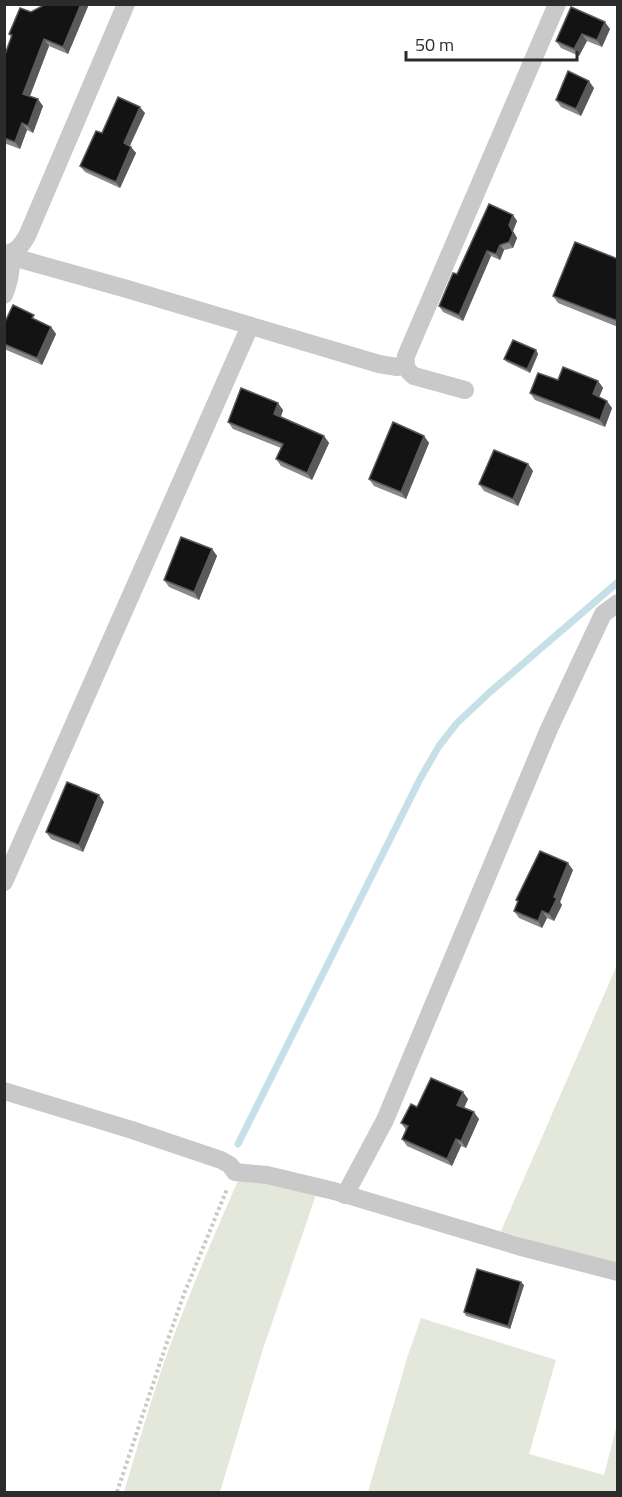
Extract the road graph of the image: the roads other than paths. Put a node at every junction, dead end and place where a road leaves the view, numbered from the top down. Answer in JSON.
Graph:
{"nodes":[{"id":1,"x":126,"y":4,"type":"edge"},
{"id":2,"x":557,"y":4,"type":"edge"},
{"id":3,"x":8,"y":254,"type":"edge"},
{"id":4,"x":4,"y":295,"type":"edge"},
{"id":5,"x":250,"y":326,"type":"junction"},
{"id":6,"x":405,"y":364,"type":"junction"},
{"id":7,"x":465,"y":390,"type":"dead end"},
{"id":8,"x":618,"y":603,"type":"edge"},
{"id":9,"x":4,"y":882,"type":"edge"},
{"id":10,"x":4,"y":1091,"type":"edge"},
{"id":11,"x":345,"y":1195,"type":"junction"},
{"id":12,"x":618,"y":1272,"type":"edge"}],
"edges":[{"from":1,"to":3,"type":"street"},
{"from":2,"to":6,"type":"street"},
{"from":3,"to":4,"type":"street"},
{"from":3,"to":5,"type":"street"},
{"from":5,"to":6,"type":"street"},
{"from":5,"to":9,"type":"street"},
{"from":6,"to":7,"type":"street"},
{"from":8,"to":11,"type":"street"},
{"from":10,"to":11,"type":"street"},
{"from":11,"to":12,"type":"street"}]}
